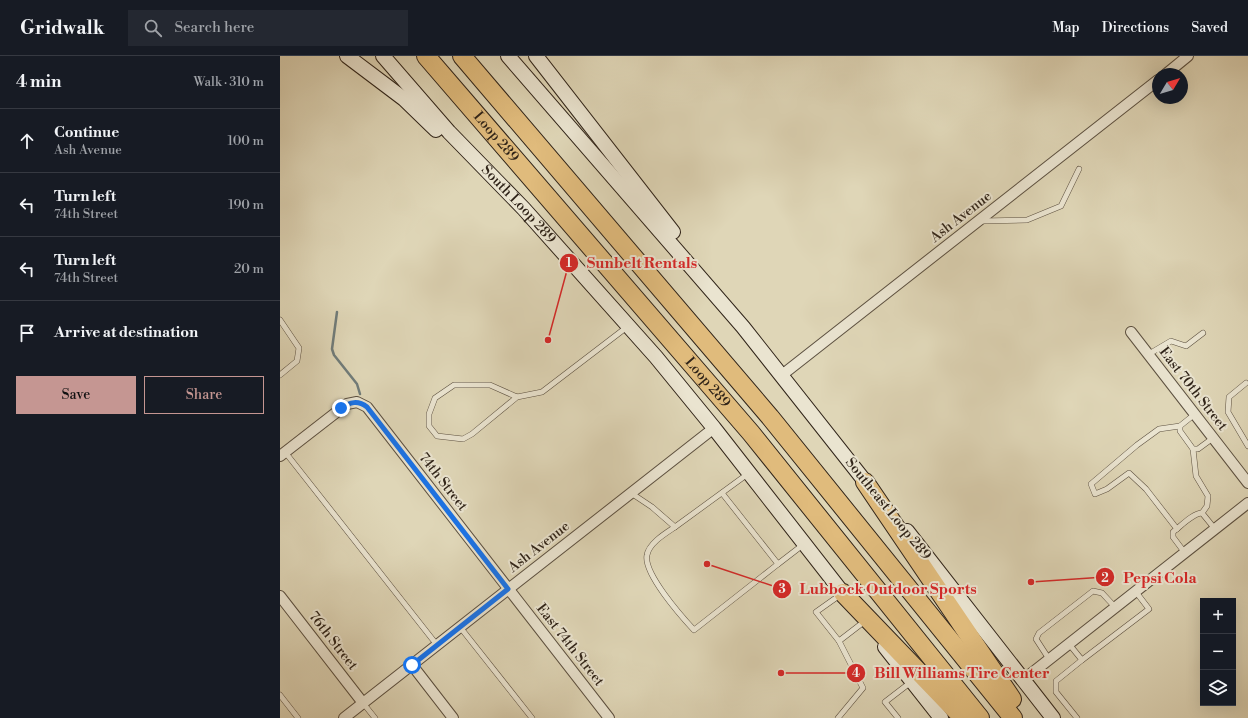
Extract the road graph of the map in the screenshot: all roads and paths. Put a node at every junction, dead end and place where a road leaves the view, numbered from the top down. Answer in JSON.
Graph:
{"nodes":[{"id":1,"x":347,"y":56,"type":"edge"},
{"id":2,"x":383,"y":56,"type":"edge"},
{"id":3,"x":426,"y":56,"type":"edge"},
{"id":4,"x":462,"y":56,"type":"edge"},
{"id":5,"x":508,"y":56,"type":"edge"},
{"id":6,"x":536,"y":56,"type":"edge"},
{"id":7,"x":1188,"y":56,"type":"edge"},
{"id":8,"x":1173,"y":68,"type":"edge"},
{"id":9,"x":1152,"y":85,"type":"edge"},
{"id":10,"x":1079,"y":170,"type":"dead end"},
{"id":11,"x":524,"y":209,"type":"junction"},
{"id":12,"x":979,"y":221,"type":"junction"},
{"id":13,"x":280,"y":320,"type":"edge"},
{"id":14,"x":627,"y":326,"type":"junction"},
{"id":15,"x":743,"y":327,"type":"junction"},
{"id":16,"x":1131,"y":332,"type":"dead end"},
{"id":17,"x":1203,"y":333,"type":"dead end"},
{"id":18,"x":1148,"y":354,"type":"junction"},
{"id":19,"x":280,"y":375,"type":"edge"},
{"id":20,"x":782,"y":375,"type":"junction"},
{"id":21,"x":1246,"y":383,"type":"dead end"},
{"id":22,"x":517,"y":397,"type":"junction"},
{"id":23,"x":1195,"y":414,"type":"junction"},
{"id":24,"x":1180,"y":426,"type":"junction"},
{"id":25,"x":714,"y":428,"type":"junction"},
{"id":26,"x":1213,"y":438,"type":"junction"},
{"id":27,"x":1248,"y":446,"type":"edge"},
{"id":28,"x":1193,"y":449,"type":"junction"},
{"id":29,"x":282,"y":454,"type":"edge"},
{"id":30,"x":749,"y":473,"type":"junction"},
{"id":31,"x":865,"y":482,"type":"junction"},
{"id":32,"x":1248,"y":483,"type":"edge"},
{"id":33,"x":722,"y":492,"type":"junction"},
{"id":34,"x":631,"y":493,"type":"junction"},
{"id":35,"x":1248,"y":503,"type":"edge"},
{"id":36,"x":1202,"y":513,"type":"junction"},
{"id":37,"x":675,"y":527,"type":"junction"},
{"id":38,"x":1177,"y":529,"type":"junction"},
{"id":39,"x":1215,"y":529,"type":"junction"},
{"id":40,"x":804,"y":543,"type":"junction"},
{"id":41,"x":1185,"y":553,"type":"junction"},
{"id":42,"x":778,"y":564,"type":"junction"},
{"id":43,"x":508,"y":589,"type":"junction"},
{"id":44,"x":1136,"y":592,"type":"junction"},
{"id":45,"x":842,"y":593,"type":"junction"},
{"id":46,"x":280,"y":596,"type":"edge"},
{"id":47,"x":1115,"y":607,"type":"junction"},
{"id":48,"x":865,"y":621,"type":"junction"},
{"id":49,"x":460,"y":627,"type":"junction"},
{"id":50,"x":839,"y":641,"type":"junction"},
{"id":51,"x":1069,"y":644,"type":"junction"},
{"id":52,"x":437,"y":645,"type":"junction"},
{"id":53,"x":1049,"y":659,"type":"junction"},
{"id":54,"x":1082,"y":660,"type":"junction"},
{"id":55,"x":412,"y":665,"type":"junction"},
{"id":56,"x":1023,"y":680,"type":"junction"},
{"id":57,"x":912,"y":681,"type":"junction"},
{"id":58,"x":280,"y":695,"type":"edge"},
{"id":59,"x":363,"y":703,"type":"junction"},
{"id":60,"x":936,"y":715,"type":"edge"},
{"id":61,"x":1075,"y":716,"type":"edge"},
{"id":62,"x":298,"y":718,"type":"edge"},
{"id":63,"x":344,"y":718,"type":"edge"},
{"id":64,"x":375,"y":718,"type":"edge"},
{"id":65,"x":453,"y":718,"type":"edge"},
{"id":66,"x":532,"y":718,"type":"edge"},
{"id":67,"x":609,"y":718,"type":"edge"},
{"id":68,"x":838,"y":718,"type":"edge"},
{"id":69,"x":898,"y":718,"type":"edge"},
{"id":70,"x":963,"y":718,"type":"edge"},
{"id":71,"x":980,"y":718,"type":"edge"},
{"id":72,"x":1013,"y":718,"type":"edge"},
{"id":73,"x":1025,"y":718,"type":"edge"},
{"id":74,"x":1053,"y":718,"type":"edge"},
{"id":75,"x":1069,"y":718,"type":"edge"}],
"edges":[{"from":1,"to":11,"type":"main road"},
{"from":2,"to":11,"type":"main road","name":"South Loop 289"},
{"from":3,"to":71,"type":"highway","name":"Loop 289"},
{"from":4,"to":72,"type":"highway","name":"Loop 289"},
{"from":5,"to":15,"type":"main road"},
{"from":6,"to":15,"type":"main road"},
{"from":7,"to":8,"type":"street"},
{"from":9,"to":12,"type":"street","name":"Ash Avenue"},
{"from":10,"to":12,"type":"lane"},
{"from":11,"to":14,"type":"main road","name":"South Loop 289"},
{"from":12,"to":20,"type":"street","name":"Ash Avenue"},
{"from":13,"to":19,"type":"lane"},
{"from":14,"to":22,"type":"lane"},
{"from":14,"to":25,"type":"main road","name":"South Loop 289"},
{"from":15,"to":20,"type":"main road"},
{"from":16,"to":18,"type":"street","name":"East 70th Street"},
{"from":17,"to":18,"type":"lane"},
{"from":18,"to":23,"type":"street","name":"East 70th Street"},
{"from":20,"to":31,"type":"main road","name":"Southeast Loop 289"},
{"from":21,"to":27,"type":"lane"},
{"from":22,"to":22,"type":"lane"},
{"from":23,"to":24,"type":"lane"},
{"from":23,"to":26,"type":"street","name":"East 70th Street"},
{"from":24,"to":28,"type":"lane"},
{"from":24,"to":38,"type":"lane"},
{"from":25,"to":30,"type":"main road"},
{"from":25,"to":34,"type":"street","name":"Ash Avenue"},
{"from":26,"to":28,"type":"lane"},
{"from":26,"to":32,"type":"street","name":"East 70th Street"},
{"from":28,"to":36,"type":"lane"},
{"from":29,"to":43,"type":"street","name":"74th Street"},
{"from":29,"to":52,"type":"lane"},
{"from":30,"to":33,"type":"lane"},
{"from":30,"to":40,"type":"main road"},
{"from":31,"to":56,"type":"main road","name":"Southeast Loop 289"},
{"from":31,"to":73,"type":"highway"},
{"from":33,"to":37,"type":"lane"},
{"from":33,"to":42,"type":"lane"},
{"from":34,"to":37,"type":"lane"},
{"from":34,"to":43,"type":"street","name":"Ash Avenue"},
{"from":35,"to":39,"type":"street"},
{"from":36,"to":38,"type":"lane"},
{"from":36,"to":39,"type":"lane"},
{"from":37,"to":42,"type":"lane"},
{"from":38,"to":41,"type":"lane"},
{"from":39,"to":41,"type":"street"},
{"from":40,"to":42,"type":"lane"},
{"from":40,"to":45,"type":"main road"},
{"from":41,"to":44,"type":"street"},
{"from":43,"to":49,"type":"street","name":"Ash Avenue"},
{"from":43,"to":67,"type":"street","name":"East 74th Street"},
{"from":44,"to":47,"type":"street"},
{"from":44,"to":54,"type":"lane"},
{"from":45,"to":48,"type":"main road"},
{"from":45,"to":50,"type":"lane"},
{"from":45,"to":70,"type":"highway"},
{"from":46,"to":59,"type":"street","name":"76th Street"},
{"from":47,"to":51,"type":"street"},
{"from":47,"to":53,"type":"lane"},
{"from":48,"to":50,"type":"lane"},
{"from":48,"to":57,"type":"main road"},
{"from":49,"to":52,"type":"street","name":"Ash Avenue"},
{"from":49,"to":66,"type":"lane"},
{"from":50,"to":68,"type":"lane"},
{"from":51,"to":53,"type":"street"},
{"from":51,"to":54,"type":"lane"},
{"from":52,"to":55,"type":"street","name":"Ash Avenue"},
{"from":53,"to":56,"type":"street"},
{"from":54,"to":61,"type":"lane"},
{"from":55,"to":59,"type":"street","name":"Ash Avenue"},
{"from":55,"to":65,"type":"street"},
{"from":56,"to":74,"type":"main road","name":"Southeast Loop 289"},
{"from":57,"to":60,"type":"main road"},
{"from":57,"to":69,"type":"lane"},
{"from":58,"to":62,"type":"lane"},
{"from":59,"to":63,"type":"street","name":"Ash Avenue"},
{"from":59,"to":64,"type":"lane"},
{"from":61,"to":75,"type":"lane"}]}
